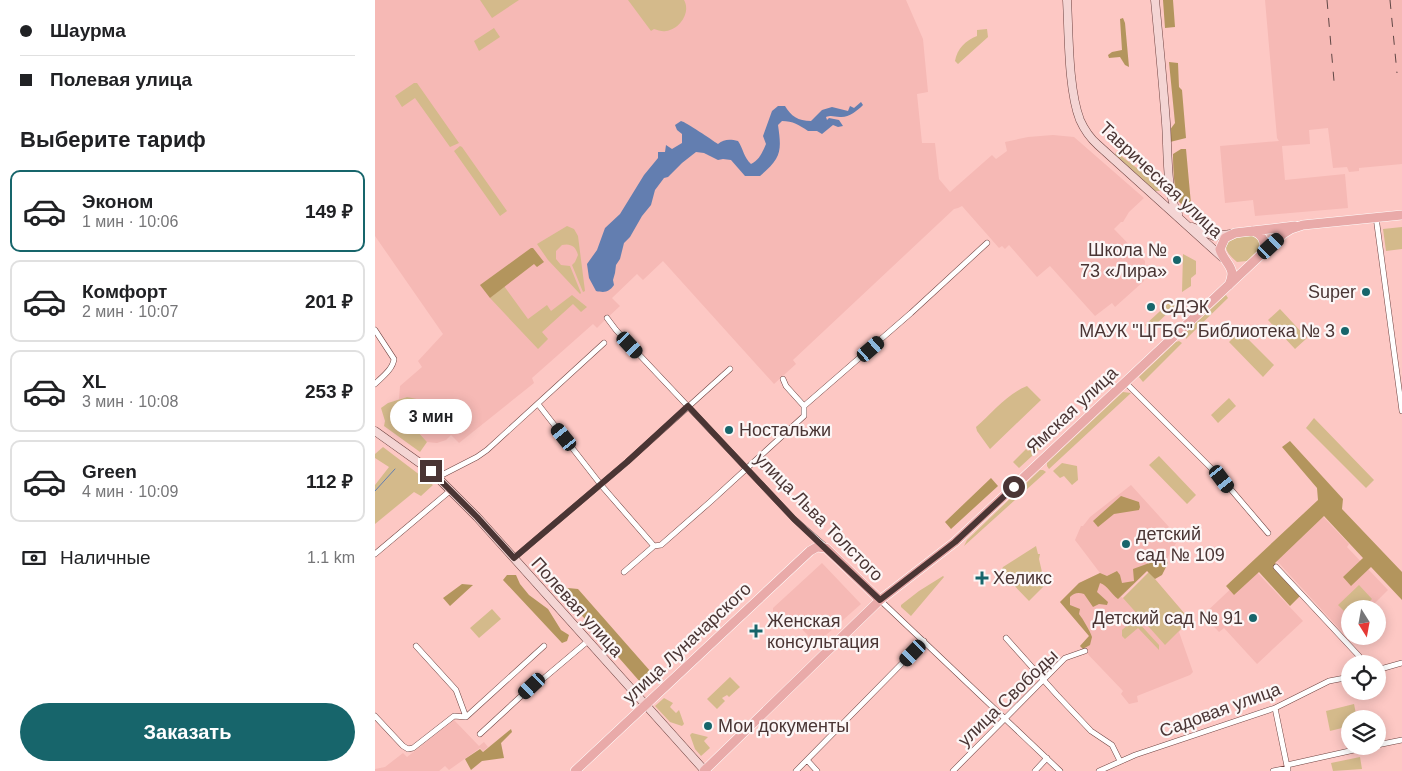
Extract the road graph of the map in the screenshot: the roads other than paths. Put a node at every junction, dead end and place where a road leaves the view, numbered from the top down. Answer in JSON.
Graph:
{"nodes":[{"id":1,"x":1067,"y":0,"type":"edge"},
{"id":2,"x":1155,"y":0,"type":"edge"},
{"id":3,"x":1169,"y":184,"type":"junction"},
{"id":4,"x":1149,"y":193,"type":"junction"},
{"id":5,"x":1402,"y":215,"type":"edge"},
{"id":6,"x":1376,"y":217,"type":"junction"},
{"id":7,"x":1186,"y":223,"type":"junction"},
{"id":8,"x":1303,"y":225,"type":"junction"},
{"id":9,"x":1249,"y":231,"type":"junction"},
{"id":10,"x":1235,"y":233,"type":"junction"},
{"id":11,"x":987,"y":243,"type":"dead end"},
{"id":12,"x":1260,"y":257,"type":"junction"},
{"id":13,"x":1226,"y":261,"type":"junction"},
{"id":14,"x":1252,"y":263,"type":"junction"},
{"id":15,"x":1229,"y":285,"type":"junction"},
{"id":16,"x":607,"y":318,"type":"dead end"},
{"id":17,"x":375,"y":330,"type":"edge"},
{"id":18,"x":604,"y":343,"type":"dead end"},
{"id":19,"x":730,"y":369,"type":"dead end"},
{"id":20,"x":783,"y":379,"type":"dead end"},
{"id":21,"x":1125,"y":382,"type":"junction"},
{"id":22,"x":375,"y":384,"type":"edge"},
{"id":23,"x":538,"y":404,"type":"junction"},
{"id":24,"x":688,"y":406,"type":"junction"},
{"id":25,"x":804,"y":406,"type":"junction"},
{"id":26,"x":1402,"y":411,"type":"edge"},
{"id":27,"x":375,"y":431,"type":"edge"},
{"id":28,"x":747,"y":469,"type":"junction"},
{"id":29,"x":438,"y":478,"type":"junction"},
{"id":30,"x":601,"y":485,"type":"junction"},
{"id":31,"x":451,"y":490,"type":"junction"},
{"id":32,"x":1268,"y":533,"type":"dead end"},
{"id":33,"x":654,"y":546,"type":"junction"},
{"id":34,"x":826,"y":548,"type":"junction"},
{"id":35,"x":375,"y":554,"type":"edge"},
{"id":36,"x":514,"y":558,"type":"junction"},
{"id":37,"x":1276,"y":567,"type":"dead end"},
{"id":38,"x":624,"y":572,"type":"dead end"},
{"id":39,"x":880,"y":600,"type":"junction"},
{"id":40,"x":1006,"y":638,"type":"dead end"},
{"id":41,"x":588,"y":641,"type":"junction"},
{"id":42,"x":924,"y":641,"type":"junction"},
{"id":43,"x":416,"y":646,"type":"dead end"},
{"id":44,"x":544,"y":646,"type":"dead end"},
{"id":45,"x":1085,"y":651,"type":"dead end"},
{"id":46,"x":1358,"y":655,"type":"edge"},
{"id":47,"x":1402,"y":663,"type":"edge"},
{"id":48,"x":1386,"y":667,"type":"edge"},
{"id":49,"x":1341,"y":679,"type":"edge"},
{"id":50,"x":1043,"y":681,"type":"junction"},
{"id":51,"x":645,"y":705,"type":"junction"},
{"id":52,"x":1275,"y":708,"type":"junction"},
{"id":53,"x":375,"y":716,"type":"edge"},
{"id":54,"x":466,"y":717,"type":"junction"},
{"id":55,"x":1005,"y":718,"type":"junction"},
{"id":56,"x":480,"y":734,"type":"dead end"},
{"id":57,"x":1402,"y":740,"type":"edge"},
{"id":58,"x":1386,"y":743,"type":"edge"},
{"id":59,"x":1341,"y":754,"type":"edge"},
{"id":60,"x":1047,"y":758,"type":"junction"},
{"id":61,"x":807,"y":760,"type":"junction"},
{"id":62,"x":1120,"y":761,"type":"junction"},
{"id":63,"x":1288,"y":768,"type":"edge"},
{"id":64,"x":575,"y":771,"type":"edge"},
{"id":65,"x":704,"y":771,"type":"edge"},
{"id":66,"x":796,"y":771,"type":"edge"},
{"id":67,"x":817,"y":771,"type":"edge"},
{"id":68,"x":953,"y":771,"type":"edge"},
{"id":69,"x":1035,"y":771,"type":"edge"},
{"id":70,"x":1060,"y":771,"type":"edge"},
{"id":71,"x":1099,"y":771,"type":"edge"},
{"id":72,"x":1273,"y":771,"type":"edge"}],
"edges":[{"from":1,"to":4,"type":"street","name":"Таврическая улица"},
{"from":2,"to":3,"type":"street"},
{"from":3,"to":4,"type":"street"},
{"from":3,"to":7,"type":"street"},
{"from":4,"to":7,"type":"street","name":"Таврическая улица"},
{"from":5,"to":6,"type":"main road","name":"Ямская улица"},
{"from":6,"to":8,"type":"main road","name":"Ямская улица"},
{"from":6,"to":26,"type":"street"},
{"from":7,"to":10,"type":"street"},
{"from":7,"to":13,"type":"street","name":"Таврическая улица"},
{"from":8,"to":9,"type":"main road"},
{"from":8,"to":12,"type":"main road","name":"Ямская улица"},
{"from":9,"to":10,"type":"main road"},
{"from":9,"to":12,"type":"main road"},
{"from":10,"to":13,"type":"main road"},
{"from":11,"to":25,"type":"street"},
{"from":12,"to":14,"type":"main road","name":"Ямская улица"},
{"from":13,"to":14,"type":"main road"},
{"from":13,"to":15,"type":"main road"},
{"from":14,"to":15,"type":"main road","name":"Ямская улица"},
{"from":15,"to":21,"type":"main road","name":"Ямская улица"},
{"from":16,"to":24,"type":"street","name":"улица Льва Толстого"},
{"from":17,"to":22,"type":"street"},
{"from":18,"to":23,"type":"street"},
{"from":19,"to":24,"type":"street"},
{"from":20,"to":25,"type":"street"},
{"from":21,"to":32,"type":"street"},
{"from":21,"to":39,"type":"main road","name":"Ямская улица"},
{"from":23,"to":29,"type":"street"},
{"from":23,"to":30,"type":"street"},
{"from":24,"to":28,"type":"street","name":"улица Льва Толстого"},
{"from":24,"to":30,"type":"street"},
{"from":25,"to":28,"type":"street"},
{"from":27,"to":29,"type":"street","name":"Полевая улица"},
{"from":28,"to":33,"type":"street"},
{"from":28,"to":34,"type":"street","name":"улица Льва Толстого"},
{"from":29,"to":31,"type":"street","name":"Полевая улица"},
{"from":30,"to":33,"type":"street"},
{"from":30,"to":36,"type":"street"},
{"from":31,"to":35,"type":"street"},
{"from":31,"to":36,"type":"street","name":"Полевая улица"},
{"from":33,"to":38,"type":"street"},
{"from":34,"to":39,"type":"main road","name":"улица Льва Толстого"},
{"from":34,"to":51,"type":"main road","name":"улица Луначарского"},
{"from":36,"to":41,"type":"street","name":"Полевая улица"},
{"from":37,"to":46,"type":"street"},
{"from":39,"to":42,"type":"street","name":"улица Льва Толстого"},
{"from":39,"to":65,"type":"main road","name":"Ямская улица"},
{"from":40,"to":50,"type":"street"},
{"from":41,"to":51,"type":"street","name":"Полевая улица"},
{"from":41,"to":56,"type":"street"},
{"from":42,"to":55,"type":"street","name":"улица Льва Толстого"},
{"from":42,"to":61,"type":"street"},
{"from":43,"to":54,"type":"street"},
{"from":44,"to":54,"type":"street"},
{"from":45,"to":50,"type":"street","name":"улица Свободы"},
{"from":47,"to":48,"type":"street"},
{"from":49,"to":52,"type":"street","name":"Садовая улица"},
{"from":50,"to":55,"type":"street","name":"улица Свободы"},
{"from":50,"to":62,"type":"street"},
{"from":51,"to":64,"type":"main road","name":"улица Луначарского"},
{"from":51,"to":65,"type":"street","name":"Полевая улица"},
{"from":52,"to":62,"type":"street","name":"Садовая улица"},
{"from":52,"to":63,"type":"street"},
{"from":53,"to":54,"type":"street"},
{"from":55,"to":60,"type":"street","name":"улица Льва Толстого"},
{"from":55,"to":68,"type":"street","name":"улица Свободы"},
{"from":57,"to":58,"type":"street"},
{"from":59,"to":63,"type":"street"},
{"from":60,"to":69,"type":"street"},
{"from":60,"to":70,"type":"street","name":"улица Льва Толстого"},
{"from":61,"to":66,"type":"street"},
{"from":61,"to":67,"type":"street"},
{"from":62,"to":71,"type":"street","name":"Садовая улица"},
{"from":63,"to":72,"type":"street"}]}
